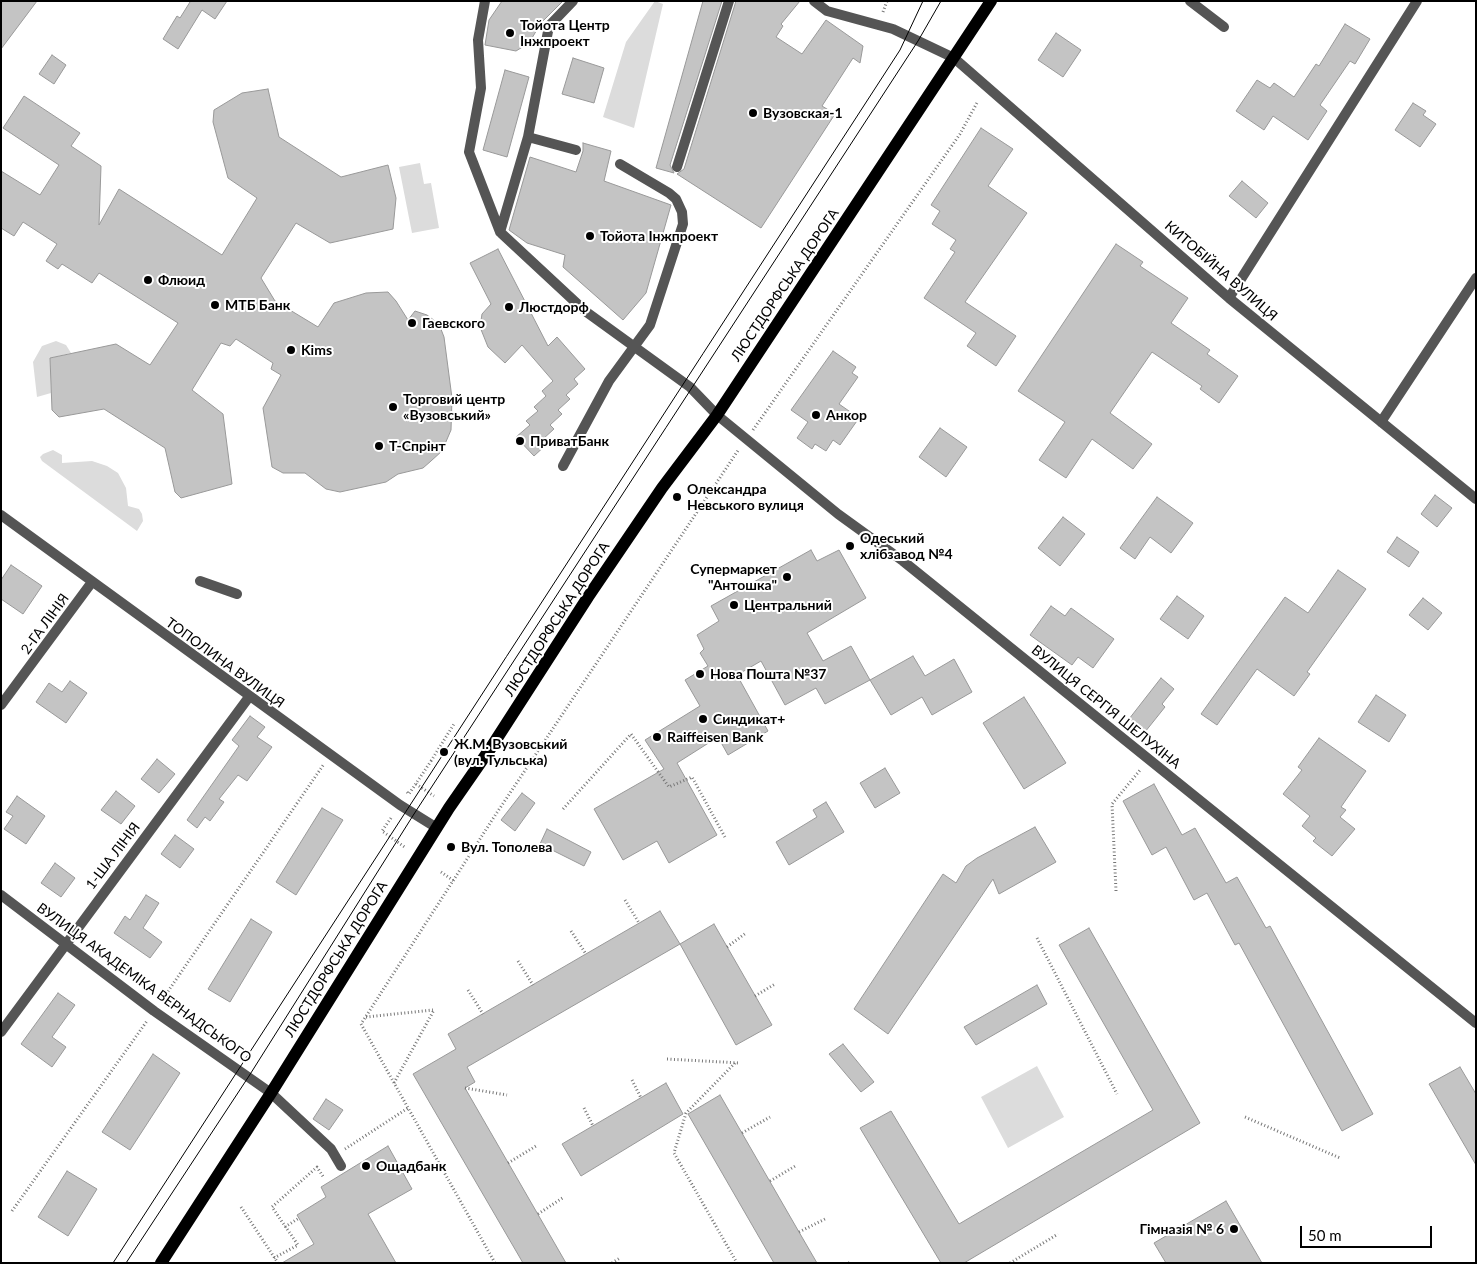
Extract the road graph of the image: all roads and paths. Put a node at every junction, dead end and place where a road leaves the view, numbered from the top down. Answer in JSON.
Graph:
{"nodes":[{"id":1,"x":485,"y":1,"type":"edge"},
{"id":2,"x":573,"y":1,"type":"edge"},
{"id":3,"x":729,"y":1,"type":"edge"},
{"id":4,"x":814,"y":1,"type":"edge"},
{"id":5,"x":991,"y":1,"type":"edge"},
{"id":6,"x":1190,"y":1,"type":"edge"},
{"id":7,"x":1417,"y":1,"type":"edge"},
{"id":8,"x":1224,"y":27,"type":"dead end"},
{"id":9,"x":954,"y":58,"type":"junction"},
{"id":10,"x":978,"y":101,"type":"dead end"},
{"id":11,"x":528,"y":137,"type":"junction"},
{"id":12,"x":576,"y":150,"type":"dead end"},
{"id":13,"x":620,"y":164,"type":"dead end"},
{"id":14,"x":677,"y":167,"type":"dead end"},
{"id":15,"x":500,"y":232,"type":"junction"},
{"id":16,"x":1476,"y":278,"type":"edge"},
{"id":17,"x":1229,"y":298,"type":"junction"},
{"id":18,"x":634,"y":347,"type":"junction"},
{"id":19,"x":717,"y":415,"type":"junction"},
{"id":20,"x":1381,"y":422,"type":"junction"},
{"id":21,"x":746,"y":440,"type":"junction"},
{"id":22,"x":564,"y":466,"type":"dead end"},
{"id":23,"x":1476,"y":499,"type":"edge"},
{"id":24,"x":1,"y":515,"type":"edge"},
{"id":25,"x":200,"y":581,"type":"dead end"},
{"id":26,"x":92,"y":582,"type":"junction"},
{"id":27,"x":237,"y":594,"type":"dead end"},
{"id":28,"x":249,"y":696,"type":"junction"},
{"id":29,"x":1,"y":705,"type":"edge"},
{"id":30,"x":454,"y":724,"type":"dead end"},
{"id":31,"x":330,"y":755,"type":"junction"},
{"id":32,"x":1149,"y":759,"type":"junction"},
{"id":33,"x":431,"y":762,"type":"dead end"},
{"id":34,"x":428,"y":766,"type":"junction"},
{"id":35,"x":416,"y":784,"type":"junction"},
{"id":36,"x":403,"y":790,"type":"dead end"},
{"id":37,"x":434,"y":796,"type":"dead end"},
{"id":38,"x":563,"y":809,"type":"dead end"},
{"id":39,"x":392,"y":818,"type":"dead end"},
{"id":40,"x":436,"y":828,"type":"junction"},
{"id":41,"x":726,"y":839,"type":"dead end"},
{"id":42,"x":406,"y":848,"type":"dead end"},
{"id":43,"x":441,"y":872,"type":"dead end"},
{"id":44,"x":454,"y":881,"type":"junction"},
{"id":45,"x":1116,"y":891,"type":"dead end"},
{"id":46,"x":1,"y":895,"type":"edge"},
{"id":47,"x":625,"y":900,"type":"dead end"},
{"id":48,"x":639,"y":923,"type":"dead end"},
{"id":49,"x":571,"y":931,"type":"dead end"},
{"id":50,"x":746,"y":934,"type":"dead end"},
{"id":51,"x":1037,"y":938,"type":"dead end"},
{"id":52,"x":66,"y":943,"type":"junction"},
{"id":53,"x":727,"y":947,"type":"dead end"},
{"id":54,"x":586,"y":954,"type":"dead end"},
{"id":55,"x":518,"y":961,"type":"dead end"},
{"id":56,"x":775,"y":984,"type":"dead end"},
{"id":57,"x":533,"y":985,"type":"dead end"},
{"id":58,"x":468,"y":990,"type":"dead end"},
{"id":59,"x":755,"y":996,"type":"dead end"},
{"id":60,"x":154,"y":1011,"type":"junction"},
{"id":61,"x":483,"y":1014,"type":"dead end"},
{"id":62,"x":366,"y":1017,"type":"junction"},
{"id":63,"x":1476,"y":1023,"type":"edge"},
{"id":64,"x":1,"y":1032,"type":"edge"},
{"id":65,"x":666,"y":1059,"type":"dead end"},
{"id":66,"x":735,"y":1063,"type":"junction"},
{"id":67,"x":740,"y":1063,"type":"dead end"},
{"id":68,"x":632,"y":1080,"type":"dead end"},
{"id":69,"x":394,"y":1083,"type":"junction"},
{"id":70,"x":465,"y":1088,"type":"dead end"},
{"id":71,"x":271,"y":1092,"type":"junction"},
{"id":72,"x":1117,"y":1094,"type":"dead end"},
{"id":73,"x":507,"y":1095,"type":"dead end"},
{"id":74,"x":641,"y":1098,"type":"dead end"},
{"id":75,"x":408,"y":1108,"type":"junction"},
{"id":76,"x":584,"y":1108,"type":"dead end"},
{"id":77,"x":770,"y":1117,"type":"dead end"},
{"id":78,"x":1245,"y":1117,"type":"dead end"},
{"id":79,"x":593,"y":1126,"type":"dead end"},
{"id":80,"x":742,"y":1133,"type":"dead end"},
{"id":81,"x":536,"y":1146,"type":"dead end"},
{"id":82,"x":334,"y":1156,"type":"junction"},
{"id":83,"x":1340,"y":1158,"type":"dead end"},
{"id":84,"x":508,"y":1163,"type":"dead end"},
{"id":85,"x":797,"y":1165,"type":"dead end"},
{"id":86,"x":341,"y":1166,"type":"dead end"},
{"id":87,"x":317,"y":1167,"type":"junction"},
{"id":88,"x":324,"y":1178,"type":"dead end"},
{"id":89,"x":770,"y":1181,"type":"dead end"},
{"id":90,"x":564,"y":1197,"type":"dead end"},
{"id":91,"x":241,"y":1207,"type":"dead end"},
{"id":92,"x":12,"y":1212,"type":"dead end"},
{"id":93,"x":538,"y":1214,"type":"dead end"},
{"id":94,"x":299,"y":1218,"type":"dead end"},
{"id":95,"x":827,"y":1218,"type":"dead end"},
{"id":96,"x":286,"y":1227,"type":"junction"},
{"id":97,"x":799,"y":1232,"type":"dead end"},
{"id":98,"x":1058,"y":1234,"type":"dead end"},
{"id":99,"x":274,"y":1258,"type":"junction"},
{"id":100,"x":620,"y":1258,"type":"dead end"},
{"id":101,"x":161,"y":1263,"type":"edge"},
{"id":102,"x":278,"y":1263,"type":"edge"},
{"id":103,"x":495,"y":1263,"type":"edge"},
{"id":104,"x":612,"y":1263,"type":"edge"},
{"id":105,"x":737,"y":1263,"type":"edge"},
{"id":106,"x":1010,"y":1263,"type":"edge"}],
"edges":[{"from":1,"to":15,"type":"street"},
{"from":2,"to":11,"type":"street"},
{"from":3,"to":14,"type":"street"},
{"from":4,"to":9,"type":"street","name":"КИТОБІЙНА ВУЛИЦЯ"},
{"from":5,"to":9,"type":"main road","name":"ЛЮСТДОРФСЬКА ДОРОГА"},
{"from":6,"to":8,"type":"street"},
{"from":7,"to":17,"type":"street"},
{"from":9,"to":17,"type":"street","name":"КИТОБІЙНА ВУЛИЦЯ"},
{"from":9,"to":19,"type":"main road","name":"ЛЮСТДОРФСЬКА ДОРОГА"},
{"from":10,"to":21,"type":"path"},
{"from":11,"to":12,"type":"street"},
{"from":11,"to":15,"type":"street"},
{"from":13,"to":18,"type":"street"},
{"from":15,"to":18,"type":"street","name":"ВУЛИЦЯ СЕРГІЯ ШЕЛУХІНА"},
{"from":16,"to":20,"type":"street"},
{"from":17,"to":20,"type":"street","name":"КИТОБІЙНА ВУЛИЦЯ"},
{"from":18,"to":19,"type":"street","name":"ВУЛИЦЯ СЕРГІЯ ШЕЛУХІНА"},
{"from":18,"to":22,"type":"street"},
{"from":19,"to":21,"type":"street","name":"ВУЛИЦЯ СЕРГІЯ ШЕЛУХІНА"},
{"from":19,"to":40,"type":"main road","name":"ЛЮСТДОРФСЬКА ДОРОГА"},
{"from":20,"to":23,"type":"street","name":"КИТОБІЙНА ВУЛИЦЯ"},
{"from":21,"to":32,"type":"street","name":"ВУЛИЦЯ СЕРГІЯ ШЕЛУХІНА"},
{"from":21,"to":44,"type":"path"},
{"from":24,"to":26,"type":"street","name":"ТОПОЛИНА ВУЛИЦЯ"},
{"from":25,"to":27,"type":"street"},
{"from":26,"to":28,"type":"street","name":"ТОПОЛИНА ВУЛИЦЯ"},
{"from":26,"to":29,"type":"street","name":"2-ГА ЛІНІЯ"},
{"from":28,"to":31,"type":"street","name":"ТОПОЛИНА ВУЛИЦЯ"},
{"from":28,"to":52,"type":"street","name":"1-ША ЛІНІЯ"},
{"from":30,"to":34,"type":"path"},
{"from":31,"to":40,"type":"street","name":"ТОПОЛИНА ВУЛИЦЯ"},
{"from":31,"to":60,"type":"path"},
{"from":32,"to":45,"type":"path"},
{"from":32,"to":63,"type":"street","name":"ВУЛИЦЯ СЕРГІЯ ШЕЛУХІНА"},
{"from":33,"to":34,"type":"path"},
{"from":34,"to":35,"type":"path"},
{"from":35,"to":36,"type":"path"},
{"from":35,"to":37,"type":"path"},
{"from":38,"to":41,"type":"path"},
{"from":39,"to":42,"type":"path"},
{"from":40,"to":71,"type":"main road","name":"ЛЮСТДОРФСЬКА ДОРОГА"},
{"from":43,"to":44,"type":"path"},
{"from":44,"to":62,"type":"path"},
{"from":46,"to":52,"type":"street","name":"ВУЛИЦЯ АКАДЕМІКА ВЕРНАДСЬКОГО"},
{"from":47,"to":48,"type":"path"},
{"from":49,"to":54,"type":"path"},
{"from":50,"to":53,"type":"path"},
{"from":51,"to":72,"type":"path"},
{"from":52,"to":60,"type":"street","name":"ВУЛИЦЯ АКАДЕМІКА ВЕРНАДСЬКОГО"},
{"from":52,"to":64,"type":"street","name":"1-ША ЛІНІЯ"},
{"from":55,"to":57,"type":"path"},
{"from":56,"to":59,"type":"path"},
{"from":58,"to":61,"type":"path"},
{"from":60,"to":71,"type":"street","name":"ВУЛИЦЯ АКАДЕМІКА ВЕРНАДСЬКОГО"},
{"from":60,"to":92,"type":"path"},
{"from":62,"to":69,"type":"path"},
{"from":62,"to":69,"type":"path"},
{"from":65,"to":66,"type":"path"},
{"from":66,"to":67,"type":"path"},
{"from":66,"to":105,"type":"path"},
{"from":68,"to":74,"type":"path"},
{"from":69,"to":75,"type":"path"},
{"from":70,"to":73,"type":"path"},
{"from":71,"to":82,"type":"street","name":"ВУЛИЦЯ АКАДЕМІКА ВЕРНАДСЬКОГО"},
{"from":71,"to":101,"type":"main road","name":"ЛЮСТДОРФСЬКА ДОРОГА"},
{"from":75,"to":82,"type":"path"},
{"from":75,"to":103,"type":"path"},
{"from":76,"to":79,"type":"path"},
{"from":77,"to":80,"type":"path"},
{"from":78,"to":83,"type":"path"},
{"from":81,"to":84,"type":"path"},
{"from":82,"to":86,"type":"street","name":"ВУЛИЦЯ АКАДЕМІКА ВЕРНАДСЬКОГО"},
{"from":82,"to":87,"type":"path"},
{"from":85,"to":89,"type":"path"},
{"from":87,"to":88,"type":"path"},
{"from":87,"to":96,"type":"path"},
{"from":90,"to":93,"type":"path"},
{"from":91,"to":99,"type":"path"},
{"from":94,"to":96,"type":"path"},
{"from":95,"to":97,"type":"path"},
{"from":96,"to":99,"type":"path"},
{"from":98,"to":106,"type":"path"},
{"from":99,"to":102,"type":"path"},
{"from":100,"to":104,"type":"path"}]}
